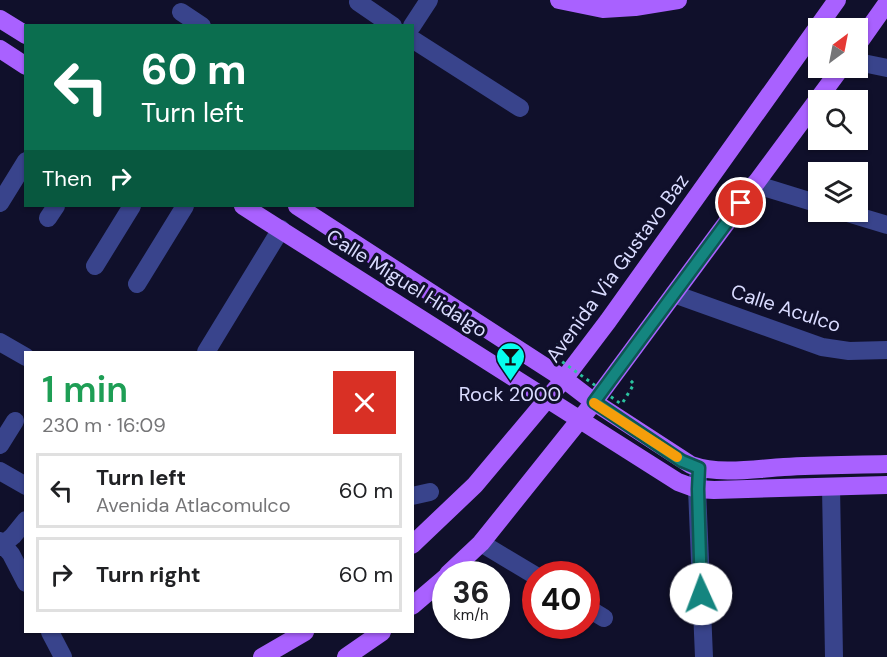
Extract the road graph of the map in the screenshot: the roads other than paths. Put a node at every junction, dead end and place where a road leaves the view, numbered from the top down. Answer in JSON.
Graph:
{"nodes":[{"id":1,"x":429,"y":0,"type":"edge"},
{"id":2,"x":559,"y":0,"type":"edge"},
{"id":3,"x":678,"y":0,"type":"edge"},
{"id":4,"x":837,"y":0,"type":"edge"},
{"id":5,"x":358,"y":2,"type":"dead end"},
{"id":6,"x":887,"y":3,"type":"edge"},
{"id":7,"x":181,"y":12,"type":"dead end"},
{"id":8,"x":0,"y":19,"type":"edge"},
{"id":9,"x":199,"y":24,"type":"edge"},
{"id":10,"x":390,"y":24,"type":"edge"},
{"id":11,"x":413,"y":24,"type":"edge"},
{"id":12,"x":868,"y":30,"type":"edge"},
{"id":13,"x":24,"y":34,"type":"edge"},
{"id":14,"x":414,"y":40,"type":"edge"},
{"id":15,"x":0,"y":49,"type":"edge"},
{"id":16,"x":868,"y":64,"type":"edge"},
{"id":17,"x":24,"y":65,"type":"edge"},
{"id":18,"x":887,"y":68,"type":"edge"},
{"id":19,"x":834,"y":78,"type":"edge"},
{"id":20,"x":520,"y":108,"type":"dead end"},
{"id":21,"x":24,"y":164,"type":"edge"},
{"id":22,"x":754,"y":184,"type":"junction"},
{"id":23,"x":808,"y":201,"type":"edge"},
{"id":24,"x":0,"y":203,"type":"edge"},
{"id":25,"x":131,"y":207,"type":"edge"},
{"id":26,"x":185,"y":207,"type":"edge"},
{"id":27,"x":245,"y":207,"type":"edge"},
{"id":28,"x":299,"y":207,"type":"edge"},
{"id":29,"x":868,"y":219,"type":"edge"},
{"id":30,"x":887,"y":225,"type":"edge"},
{"id":31,"x":281,"y":229,"type":"junction"},
{"id":32,"x":95,"y":266,"type":"dead end"},
{"id":33,"x":137,"y":284,"type":"dead end"},
{"id":34,"x":675,"y":294,"type":"junction"},
{"id":35,"x":0,"y":342,"type":"edge"},
{"id":36,"x":887,"y":350,"type":"edge"},
{"id":37,"x":207,"y":351,"type":"edge"},
{"id":38,"x":24,"y":356,"type":"edge"},
{"id":39,"x":564,"y":379,"type":"junction"},
{"id":40,"x":548,"y":398,"type":"junction"},
{"id":41,"x":594,"y":402,"type":"junction"},
{"id":42,"x":580,"y":419,"type":"junction"},
{"id":43,"x":15,"y":421,"type":"dead end"},
{"id":44,"x":0,"y":445,"type":"edge"},
{"id":45,"x":887,"y":464,"type":"edge"},
{"id":46,"x":699,"y":468,"type":"junction"},
{"id":47,"x":0,"y":471,"type":"edge"},
{"id":48,"x":24,"y":485,"type":"edge"},
{"id":49,"x":887,"y":485,"type":"edge"},
{"id":50,"x":831,"y":487,"type":"junction"},
{"id":51,"x":698,"y":489,"type":"junction"},
{"id":52,"x":24,"y":522,"type":"edge"},
{"id":53,"x":414,"y":543,"type":"edge"},
{"id":54,"x":481,"y":543,"type":"junction"},
{"id":55,"x":1,"y":544,"type":"edge"},
{"id":56,"x":462,"y":561,"type":"edge"},
{"id":57,"x":522,"y":568,"type":"edge"},
{"id":58,"x":24,"y":580,"type":"edge"},
{"id":59,"x":432,"y":589,"type":"edge"},
{"id":60,"x":414,"y":604,"type":"edge"},
{"id":61,"x":600,"y":616,"type":"edge"},
{"id":62,"x":604,"y":618,"type":"dead end"},
{"id":63,"x":51,"y":633,"type":"edge"},
{"id":64,"x":303,"y":633,"type":"edge"},
{"id":65,"x":381,"y":633,"type":"edge"},
{"id":66,"x":63,"y":657,"type":"edge"},
{"id":67,"x":262,"y":657,"type":"edge"},
{"id":68,"x":346,"y":657,"type":"edge"},
{"id":69,"x":704,"y":657,"type":"edge"},
{"id":70,"x":834,"y":657,"type":"edge"}],
"edges":[{"from":1,"to":11,"type":"street"},
{"from":2,"to":3,"type":"main road"},
{"from":4,"to":39,"type":"main road","name":"Avenida Via Gustavo Baz"},
{"from":5,"to":10,"type":"street"},
{"from":6,"to":12,"type":"main road"},
{"from":7,"to":9,"type":"street"},
{"from":8,"to":13,"type":"main road"},
{"from":14,"to":20,"type":"street"},
{"from":15,"to":17,"type":"main road"},
{"from":16,"to":18,"type":"street"},
{"from":19,"to":22,"type":"main road"},
{"from":21,"to":24,"type":"street"},
{"from":22,"to":23,"type":"street"},
{"from":22,"to":34,"type":"main road"},
{"from":25,"to":32,"type":"street"},
{"from":26,"to":33,"type":"street"},
{"from":27,"to":31,"type":"main road","name":"Calle Miguel Hidalgo"},
{"from":28,"to":39,"type":"main road","name":"Calle Miguel Hidalgo"},
{"from":29,"to":30,"type":"street"},
{"from":31,"to":37,"type":"street"},
{"from":31,"to":40,"type":"main road","name":"Calle Miguel Hidalgo"},
{"from":34,"to":36,"type":"street","name":"Calle Aculco"},
{"from":34,"to":41,"type":"main road"},
{"from":35,"to":38,"type":"street"},
{"from":39,"to":40,"type":"main road","name":"Avenida Via Gustavo Baz"},
{"from":39,"to":41,"type":"main road","name":"Calle Miguel Hidalgo"},
{"from":40,"to":42,"type":"main road","name":"Calle Miguel Hidalgo"},
{"from":40,"to":53,"type":"main road","name":"Avenida Via Gustavo Baz"},
{"from":41,"to":42,"type":"main road"},
{"from":41,"to":46,"type":"main road","name":"Calle Miguel Hidalgo"},
{"from":42,"to":51,"type":"main road","name":"Calle Miguel Hidalgo"},
{"from":42,"to":54,"type":"main road"},
{"from":43,"to":44,"type":"street"},
{"from":45,"to":46,"type":"main road"},
{"from":46,"to":51,"type":"street"},
{"from":47,"to":48,"type":"street"},
{"from":49,"to":50,"type":"main road"},
{"from":50,"to":51,"type":"main road"},
{"from":50,"to":70,"type":"street"},
{"from":51,"to":69,"type":"street"},
{"from":52,"to":55,"type":"street"},
{"from":54,"to":56,"type":"main road"},
{"from":54,"to":57,"type":"street"},
{"from":55,"to":58,"type":"street"},
{"from":59,"to":60,"type":"main road"},
{"from":61,"to":62,"type":"street"},
{"from":63,"to":66,"type":"street"},
{"from":64,"to":67,"type":"main road"},
{"from":65,"to":68,"type":"main road"}]}
